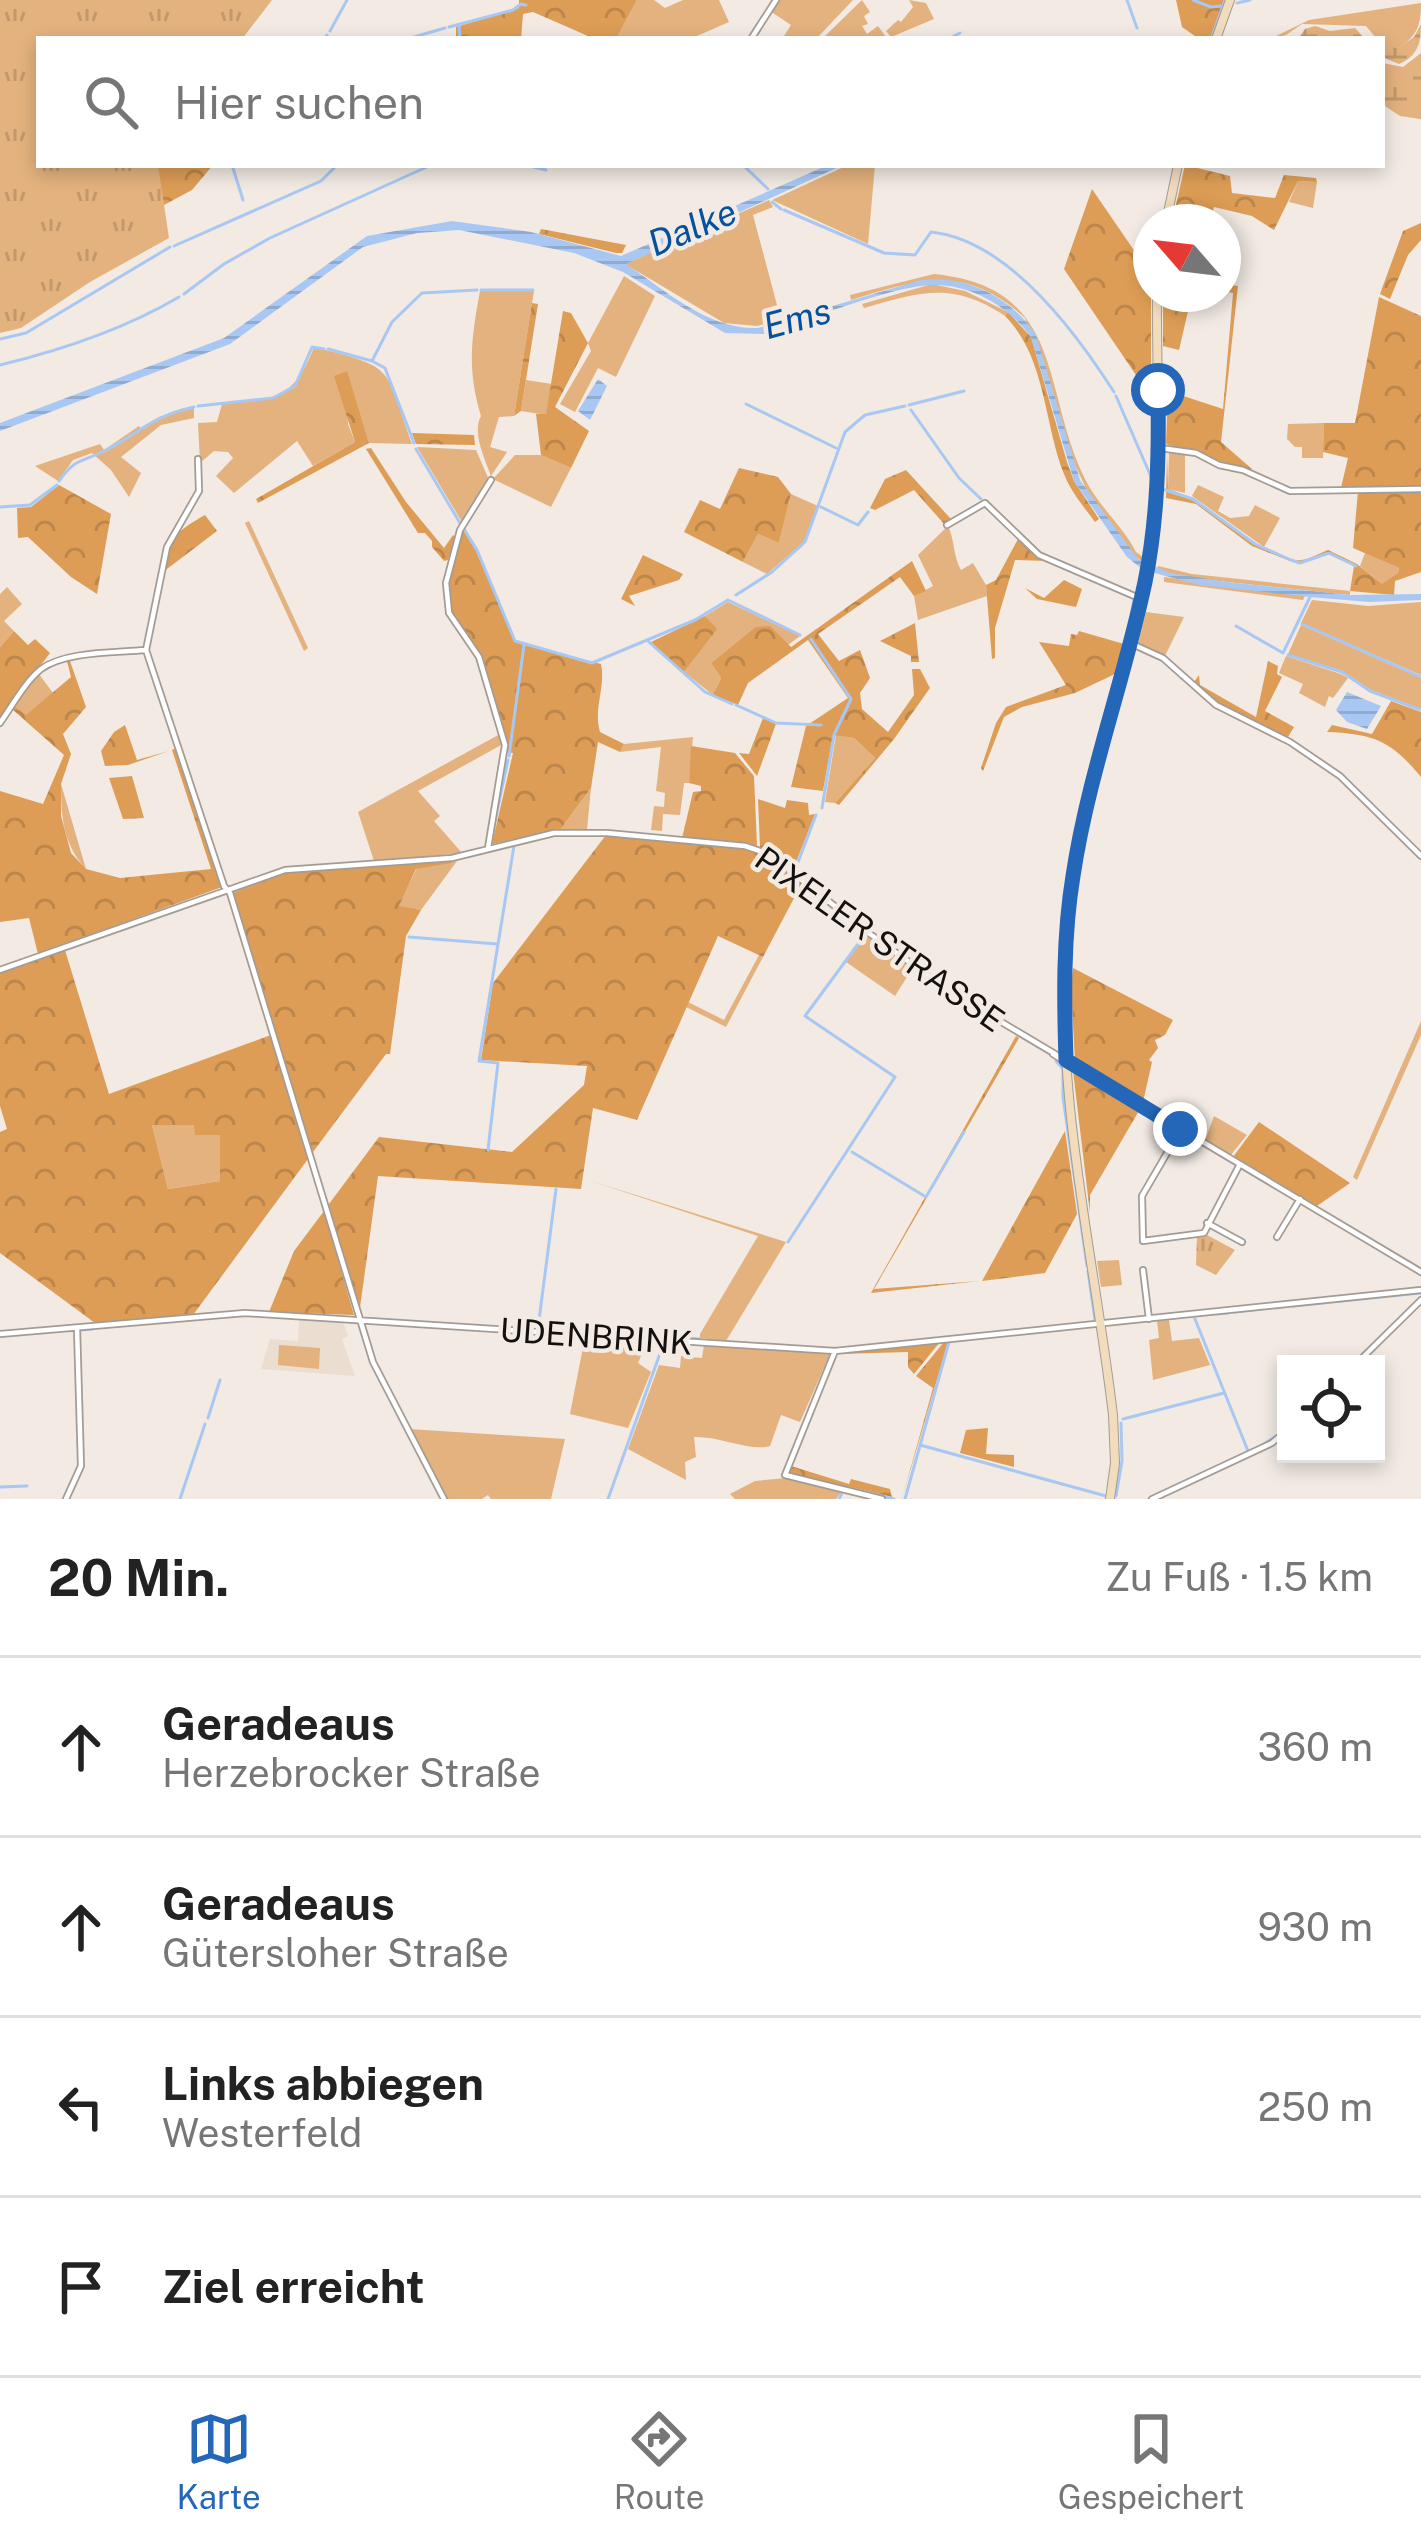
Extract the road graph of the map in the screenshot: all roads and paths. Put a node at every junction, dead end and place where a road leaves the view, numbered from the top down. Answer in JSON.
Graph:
{"nodes":[{"id":1,"x":776,"y":0,"type":"edge"},
{"id":2,"x":1230,"y":0,"type":"edge"},
{"id":3,"x":753,"y":36,"type":"edge"},
{"id":4,"x":1217,"y":36,"type":"edge"},
{"id":5,"x":1177,"y":168,"type":"edge"},
{"id":6,"x":1170,"y":204,"type":"edge"},
{"id":7,"x":1157,"y":312,"type":"edge"},
{"id":8,"x":1159,"y":448,"type":"junction"},
{"id":9,"x":198,"y":459,"type":"dead end"},
{"id":10,"x":491,"y":480,"type":"dead end"},
{"id":11,"x":1421,"y":489,"type":"edge"},
{"id":12,"x":947,"y":525,"type":"dead end"},
{"id":13,"x":1141,"y":599,"type":"junction"},
{"id":14,"x":1130,"y":643,"type":"junction"},
{"id":15,"x":146,"y":650,"type":"junction"},
{"id":16,"x":0,"y":723,"type":"edge"},
{"id":17,"x":488,"y":848,"type":"junction"},
{"id":18,"x":1421,"y":856,"type":"edge"},
{"id":19,"x":227,"y":889,"type":"junction"},
{"id":20,"x":0,"y":970,"type":"edge"},
{"id":21,"x":1067,"y":1063,"type":"junction"},
{"id":22,"x":1180,"y":1129,"type":"junction"},
{"id":23,"x":1240,"y":1164,"type":"junction"},
{"id":24,"x":1300,"y":1199,"type":"junction"},
{"id":25,"x":1207,"y":1223,"type":"junction"},
{"id":26,"x":1277,"y":1238,"type":"dead end"},
{"id":27,"x":1242,"y":1242,"type":"dead end"},
{"id":28,"x":1143,"y":1270,"type":"dead end"},
{"id":29,"x":1421,"y":1272,"type":"edge"},
{"id":30,"x":1421,"y":1290,"type":"edge"},
{"id":31,"x":1421,"y":1300,"type":"edge"},
{"id":32,"x":1149,"y":1319,"type":"junction"},
{"id":33,"x":358,"y":1321,"type":"junction"},
{"id":34,"x":1100,"y":1324,"type":"junction"},
{"id":35,"x":77,"y":1328,"type":"junction"},
{"id":36,"x":0,"y":1334,"type":"edge"},
{"id":37,"x":835,"y":1351,"type":"junction"},
{"id":38,"x":1365,"y":1355,"type":"edge"},
{"id":39,"x":1277,"y":1437,"type":"edge"},
{"id":40,"x":66,"y":1499,"type":"edge"},
{"id":41,"x":444,"y":1499,"type":"edge"},
{"id":42,"x":882,"y":1499,"type":"edge"},
{"id":43,"x":1110,"y":1499,"type":"edge"},
{"id":44,"x":1152,"y":1499,"type":"edge"}],
"edges":[{"from":1,"to":3,"type":"street"},
{"from":2,"to":4,"type":"main road"},
{"from":5,"to":6,"type":"main road"},
{"from":7,"to":8,"type":"main road"},
{"from":8,"to":11,"type":"street"},
{"from":8,"to":13,"type":"main road"},
{"from":9,"to":15,"type":"street"},
{"from":10,"to":17,"type":"street"},
{"from":12,"to":13,"type":"street"},
{"from":13,"to":14,"type":"main road"},
{"from":14,"to":18,"type":"street"},
{"from":14,"to":21,"type":"main road"},
{"from":15,"to":16,"type":"street"},
{"from":15,"to":19,"type":"street"},
{"from":17,"to":19,"type":"street","name":"PIXELER STRASSE"},
{"from":17,"to":21,"type":"street","name":"PIXELER STRASSE"},
{"from":19,"to":20,"type":"street","name":"PIXELER STRASSE"},
{"from":19,"to":33,"type":"street"},
{"from":21,"to":22,"type":"street","name":"PIXELER STRASSE"},
{"from":21,"to":34,"type":"main road"},
{"from":22,"to":23,"type":"street","name":"PIXELER STRASSE"},
{"from":22,"to":25,"type":"street"},
{"from":23,"to":24,"type":"street","name":"PIXELER STRASSE"},
{"from":23,"to":25,"type":"street"},
{"from":24,"to":26,"type":"street"},
{"from":24,"to":29,"type":"street","name":"PIXELER STRASSE"},
{"from":25,"to":27,"type":"street"},
{"from":28,"to":32,"type":"street"},
{"from":30,"to":32,"type":"street","name":"UDENBRINK"},
{"from":31,"to":38,"type":"street"},
{"from":32,"to":34,"type":"street","name":"UDENBRINK"},
{"from":33,"to":35,"type":"street","name":"UDENBRINK"},
{"from":33,"to":37,"type":"street","name":"UDENBRINK"},
{"from":33,"to":41,"type":"street"},
{"from":34,"to":37,"type":"street","name":"UDENBRINK"},
{"from":34,"to":43,"type":"main road"},
{"from":35,"to":36,"type":"street","name":"UDENBRINK"},
{"from":35,"to":40,"type":"street"},
{"from":37,"to":42,"type":"street"},
{"from":39,"to":44,"type":"street"}]}
